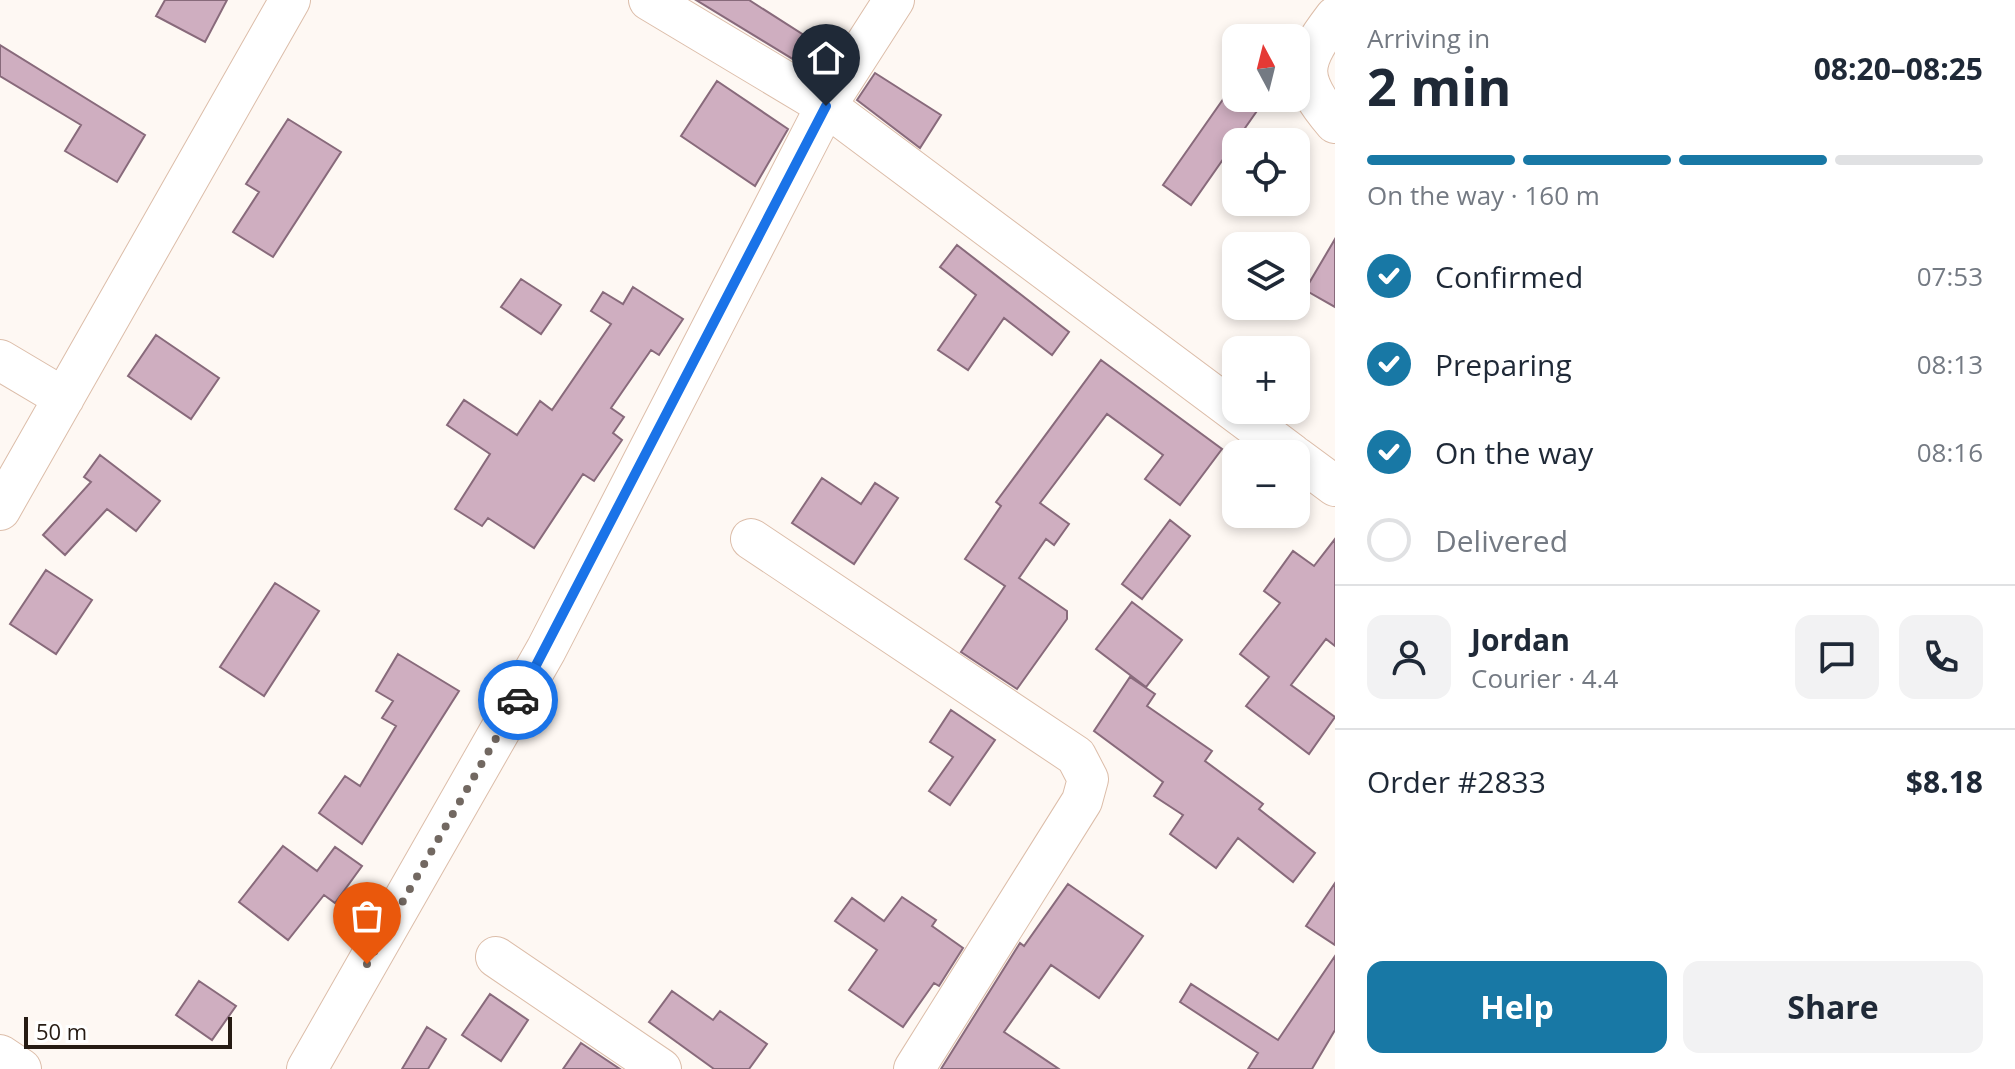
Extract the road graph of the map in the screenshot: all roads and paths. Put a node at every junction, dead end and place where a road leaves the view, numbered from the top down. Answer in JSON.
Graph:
{"nodes":[{"id":1,"x":290,"y":0,"type":"edge"},
{"id":2,"x":649,"y":0,"type":"edge"},
{"id":3,"x":894,"y":0,"type":"edge"},
{"id":4,"x":1335,"y":17,"type":"edge"},
{"id":5,"x":826,"y":106,"type":"junction"},
{"id":6,"x":1335,"y":123,"type":"edge"},
{"id":7,"x":0,"y":360,"type":"edge"},
{"id":8,"x":64,"y":398,"type":"junction"},
{"id":9,"x":1273,"y":440,"type":"edge"},
{"id":10,"x":1310,"y":468,"type":"edge"},
{"id":11,"x":1335,"y":486,"type":"edge"},
{"id":12,"x":0,"y":510,"type":"edge"},
{"id":13,"x":751,"y":539,"type":"dead end"},
{"id":14,"x":496,"y":957,"type":"dead end"},
{"id":15,"x":0,"y":1055,"type":"edge"},
{"id":16,"x":21,"y":1069,"type":"edge"},
{"id":17,"x":307,"y":1069,"type":"edge"},
{"id":18,"x":661,"y":1069,"type":"edge"},
{"id":19,"x":914,"y":1069,"type":"edge"}],
"edges":[{"from":1,"to":8,"type":"street"},
{"from":2,"to":5,"type":"street"},
{"from":3,"to":5,"type":"street"},
{"from":4,"to":6,"type":"street"},
{"from":5,"to":9,"type":"street"},
{"from":5,"to":17,"type":"street"},
{"from":7,"to":8,"type":"street"},
{"from":8,"to":12,"type":"street"},
{"from":10,"to":11,"type":"street"},
{"from":13,"to":19,"type":"street"},
{"from":14,"to":18,"type":"street"},
{"from":15,"to":16,"type":"street"}]}
